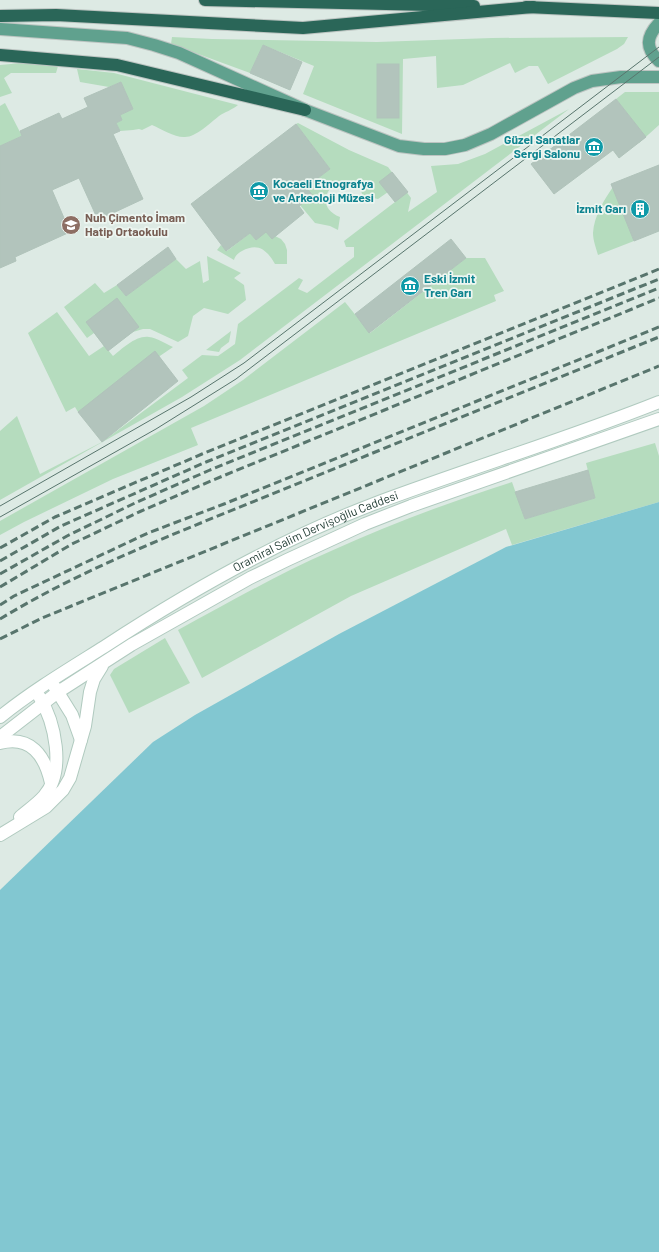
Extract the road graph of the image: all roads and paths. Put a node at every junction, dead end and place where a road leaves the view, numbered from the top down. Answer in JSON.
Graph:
{"nodes":[{"id":1,"x":205,"y":0,"type":"edge"},
{"id":2,"x":533,"y":7,"type":"junction"},
{"id":3,"x":659,"y":13,"type":"edge"},
{"id":4,"x":0,"y":16,"type":"edge"},
{"id":5,"x":659,"y":23,"type":"edge"},
{"id":6,"x":0,"y":29,"type":"edge"},
{"id":7,"x":0,"y":55,"type":"edge"},
{"id":8,"x":659,"y":61,"type":"edge"},
{"id":9,"x":659,"y":77,"type":"edge"},
{"id":10,"x":305,"y":110,"type":"junction"},
{"id":11,"x":659,"y":402,"type":"edge"},
{"id":12,"x":659,"y":419,"type":"edge"},
{"id":13,"x":104,"y":663,"type":"junction"},
{"id":14,"x":51,"y":682,"type":"junction"},
{"id":15,"x":36,"y":692,"type":"junction"},
{"id":16,"x":58,"y":692,"type":"junction"},
{"id":17,"x":43,"y":703,"type":"junction"},
{"id":18,"x":0,"y":717,"type":"edge"},
{"id":19,"x":0,"y":737,"type":"edge"},
{"id":20,"x":81,"y":740,"type":"junction"},
{"id":21,"x":0,"y":743,"type":"edge"},
{"id":22,"x":51,"y":784,"type":"junction"},
{"id":23,"x":0,"y":835,"type":"edge"}],
"edges":[{"from":1,"to":2,"type":"highway"},
{"from":2,"to":3,"type":"highway"},
{"from":2,"to":4,"type":"highway"},
{"from":5,"to":8,"type":"main road"},
{"from":6,"to":10,"type":"main road"},
{"from":7,"to":10,"type":"highway"},
{"from":9,"to":10,"type":"main road"},
{"from":11,"to":14,"type":"main road","name":"Oramiral Salim Dervişoğllu Caddesi"},
{"from":12,"to":13,"type":"main road","name":"Oramiral Salim Dervişoğllu Caddesi"},
{"from":13,"to":16,"type":"main road","name":"Oramiral Salim Dervişoğllu Caddesi"},
{"from":13,"to":20,"type":"main road"},
{"from":14,"to":15,"type":"main road","name":"Oramiral Salim Dervişoğllu Caddesi"},
{"from":14,"to":16,"type":"main road"},
{"from":15,"to":17,"type":"main road"},
{"from":15,"to":18,"type":"main road","name":"Oramiral Salim Dervişoğllu Caddesi"},
{"from":16,"to":17,"type":"main road","name":"Oramiral Salim Dervişoğllu Caddesi"},
{"from":16,"to":20,"type":"main road"},
{"from":17,"to":19,"type":"main road","name":"Oramiral Salim Dervişoğllu Caddesi"},
{"from":17,"to":22,"type":"main road"},
{"from":20,"to":23,"type":"main road"},
{"from":21,"to":22,"type":"main road"},
{"from":22,"to":23,"type":"main road"}]}
